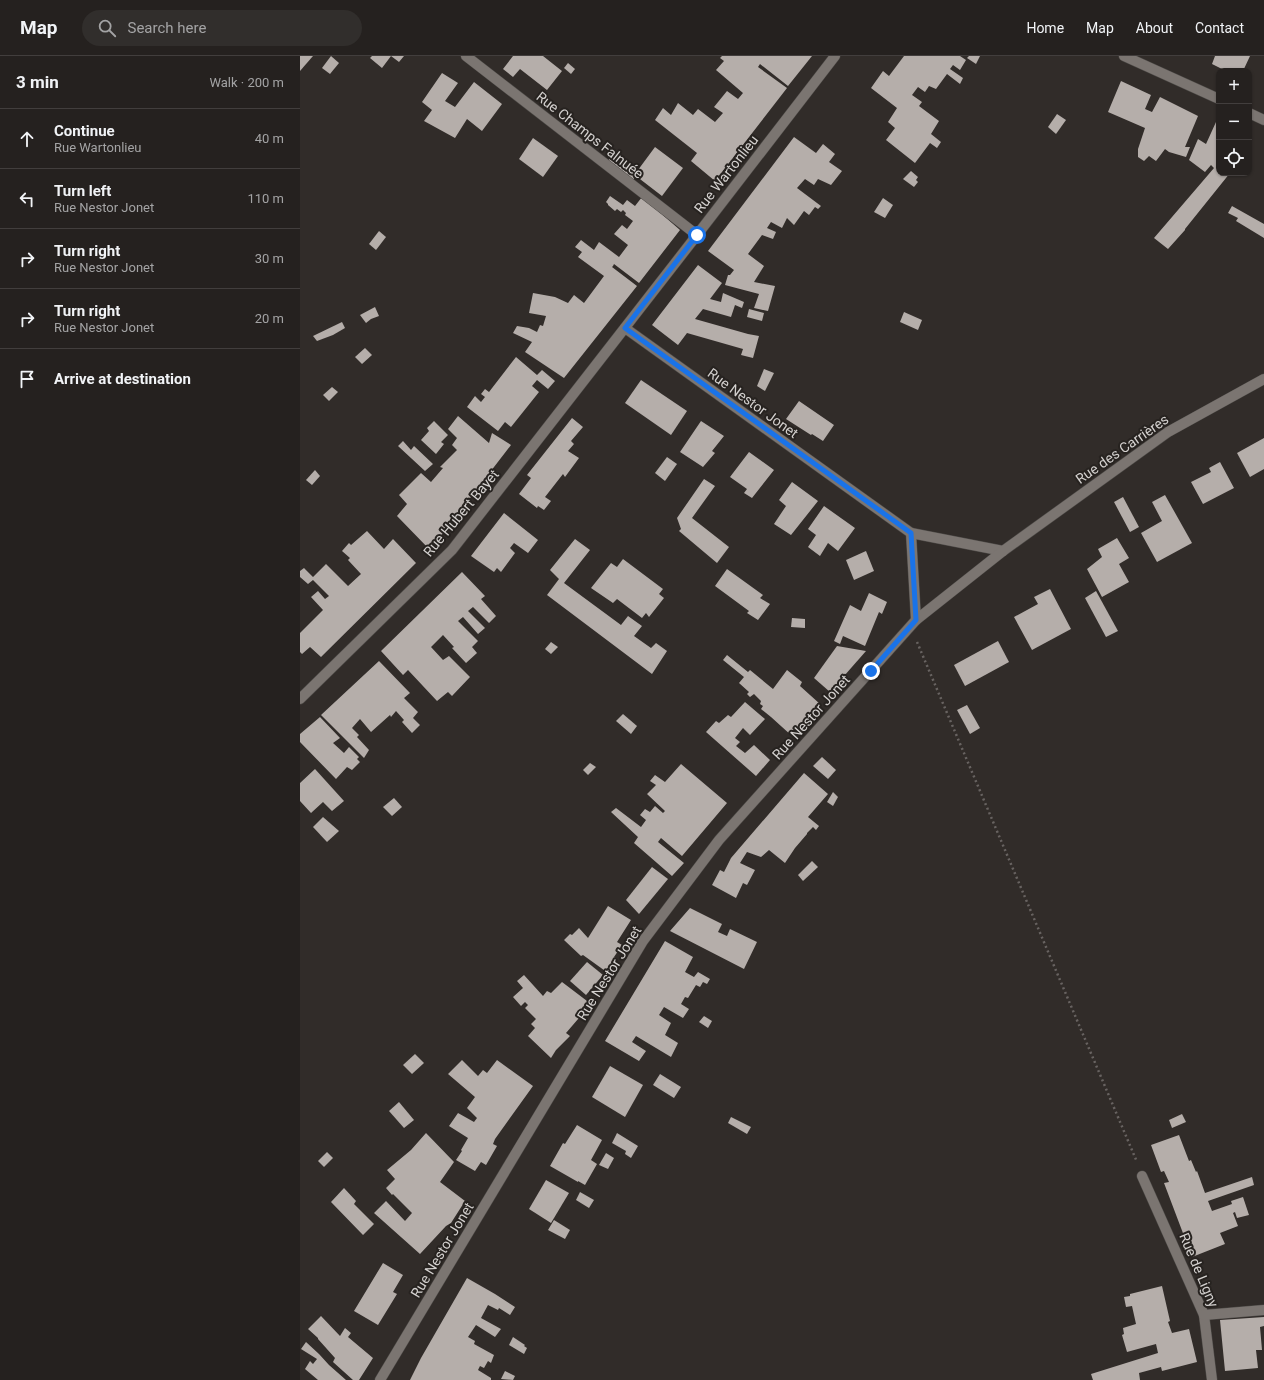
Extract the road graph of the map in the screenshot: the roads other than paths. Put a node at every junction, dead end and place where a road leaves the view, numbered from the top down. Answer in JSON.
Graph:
{"nodes":[{"id":1,"x":466,"y":56,"type":"edge"},
{"id":2,"x":835,"y":56,"type":"edge"},
{"id":3,"x":1124,"y":56,"type":"edge"},
{"id":4,"x":1216,"y":98,"type":"edge"},
{"id":5,"x":1252,"y":114,"type":"edge"},
{"id":6,"x":1264,"y":120,"type":"edge"},
{"id":7,"x":697,"y":235,"type":"junction"},
{"id":8,"x":625,"y":328,"type":"junction"},
{"id":9,"x":1264,"y":379,"type":"edge"},
{"id":10,"x":911,"y":533,"type":"junction"},
{"id":11,"x":1003,"y":551,"type":"junction"},
{"id":12,"x":914,"y":623,"type":"junction"},
{"id":13,"x":300,"y":699,"type":"edge"},
{"id":14,"x":1142,"y":1176,"type":"road end"},
{"id":15,"x":1264,"y":1310,"type":"edge"},
{"id":16,"x":1204,"y":1315,"type":"junction"},
{"id":17,"x":380,"y":1380,"type":"edge"},
{"id":18,"x":1212,"y":1380,"type":"edge"}],
"edges":[{"from":1,"to":7,"type":"street","name":"Rue Champs Falnuée"},
{"from":2,"to":7,"type":"street","name":"Rue Wartonlieu"},
{"from":3,"to":4,"type":"street"},
{"from":5,"to":6,"type":"street"},
{"from":7,"to":8,"type":"street","name":"Rue Wartonlieu"},
{"from":8,"to":10,"type":"street","name":"Rue Nestor Jonet"},
{"from":8,"to":13,"type":"street","name":"Rue Hubert Bayet"},
{"from":9,"to":11,"type":"street","name":"Rue des Carrières"},
{"from":10,"to":11,"type":"street"},
{"from":10,"to":12,"type":"street"},
{"from":11,"to":12,"type":"street","name":"Rue Nestor Jonet"},
{"from":12,"to":17,"type":"street","name":"Rue Nestor Jonet"},
{"from":14,"to":16,"type":"street","name":"Rue de Ligny"},
{"from":15,"to":16,"type":"street"},
{"from":16,"to":18,"type":"street","name":"Rue de Ligny"}]}
